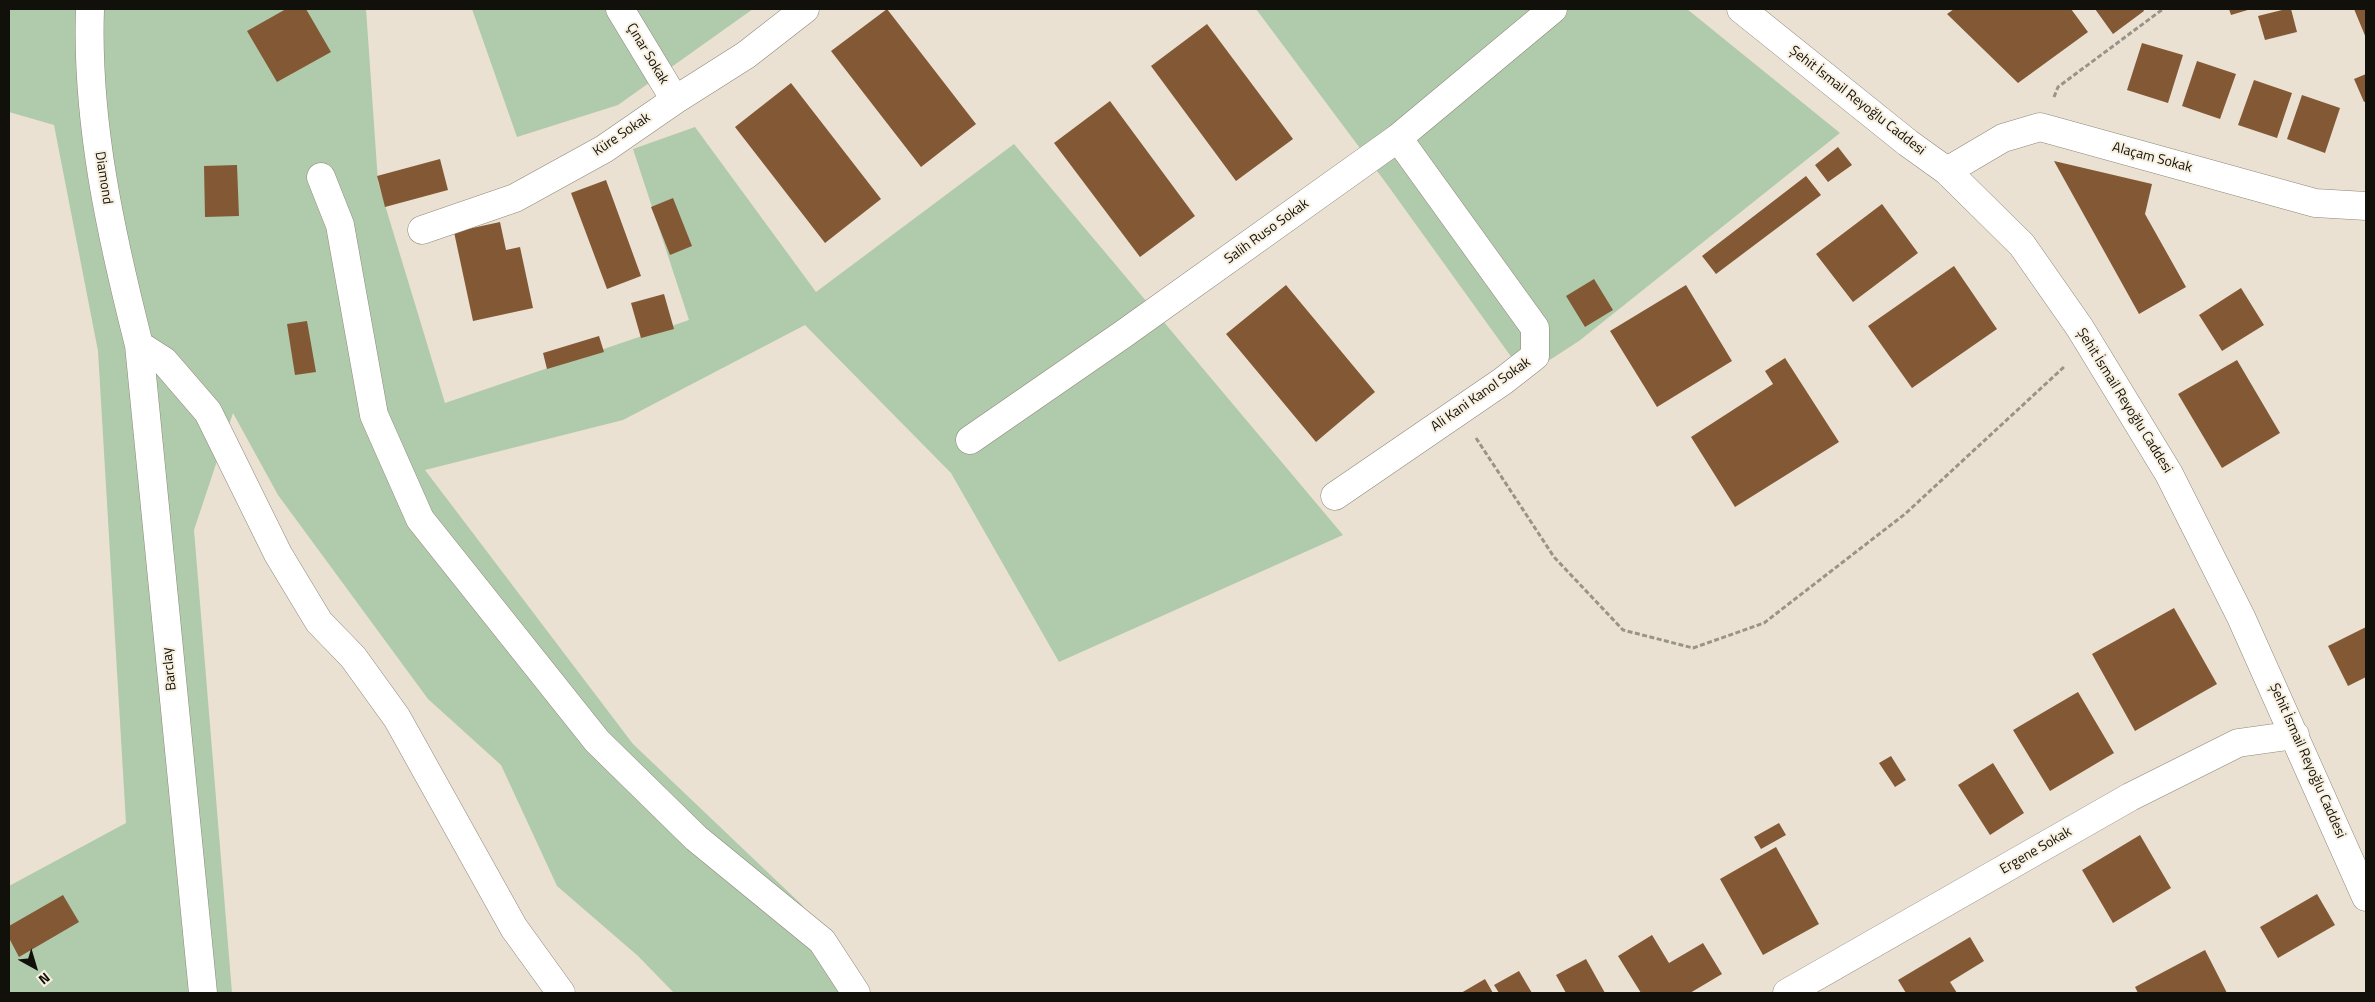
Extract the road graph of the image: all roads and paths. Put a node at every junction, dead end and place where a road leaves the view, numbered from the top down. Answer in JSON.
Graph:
{"nodes":[{"id":1,"x":90,"y":9,"type":"edge"},
{"id":2,"x":620,"y":9,"type":"edge"},
{"id":3,"x":805,"y":9,"type":"edge"},
{"id":4,"x":1553,"y":9,"type":"edge"},
{"id":5,"x":1741,"y":9,"type":"edge"},
{"id":6,"x":2163,"y":9,"type":"edge"},
{"id":7,"x":675,"y":100,"type":"junction"},
{"id":8,"x":2040,"y":127,"type":"junction"},
{"id":9,"x":1398,"y":138,"type":"junction"},
{"id":10,"x":1947,"y":170,"type":"junction"},
{"id":11,"x":320,"y":177,"type":"dead end"},
{"id":12,"x":2366,"y":206,"type":"edge"},
{"id":13,"x":422,"y":230,"type":"dead end"},
{"id":14,"x":2089,"y":344,"type":"junction"},
{"id":15,"x":139,"y":345,"type":"junction"},
{"id":16,"x":1458,"y":412,"type":"junction"},
{"id":17,"x":970,"y":440,"type":"dead end"},
{"id":18,"x":1335,"y":496,"type":"dead end"},
{"id":19,"x":2295,"y":735,"type":"junction"},
{"id":20,"x":2366,"y":897,"type":"edge"},
{"id":21,"x":203,"y":993,"type":"edge"},
{"id":22,"x":561,"y":993,"type":"edge"},
{"id":23,"x":856,"y":993,"type":"edge"},
{"id":24,"x":1787,"y":993,"type":"edge"}],
"edges":[{"from":1,"to":15,"type":"street","name":"Diamond"},
{"from":2,"to":7,"type":"street","name":"Çınar Sokak"},
{"from":3,"to":7,"type":"street","name":"Küre Sokak"},
{"from":4,"to":9,"type":"street","name":"Salih Ruso Sokak"},
{"from":5,"to":10,"type":"street","name":"Şehit İsmail Reyoğlu Caddesi"},
{"from":6,"to":8,"type":"path"},
{"from":7,"to":13,"type":"street","name":"Küre Sokak"},
{"from":8,"to":10,"type":"street"},
{"from":8,"to":12,"type":"street","name":"Alaçam Sokak"},
{"from":9,"to":16,"type":"street","name":"Ali Kani Kanol Sokak"},
{"from":9,"to":17,"type":"street","name":"Salih Ruso Sokak"},
{"from":10,"to":14,"type":"street","name":"Şehit İsmail Reyoğlu Caddesi"},
{"from":11,"to":23,"type":"street"},
{"from":14,"to":16,"type":"path"},
{"from":14,"to":19,"type":"street","name":"Şehit İsmail Reyoğlu Caddesi"},
{"from":15,"to":21,"type":"street","name":"Barclay"},
{"from":15,"to":22,"type":"street"},
{"from":16,"to":18,"type":"street","name":"Ali Kani Kanol Sokak"},
{"from":19,"to":20,"type":"street","name":"Şehit İsmail Reyoğlu Caddesi"},
{"from":19,"to":24,"type":"street","name":"Ergene Sokak"}]}
